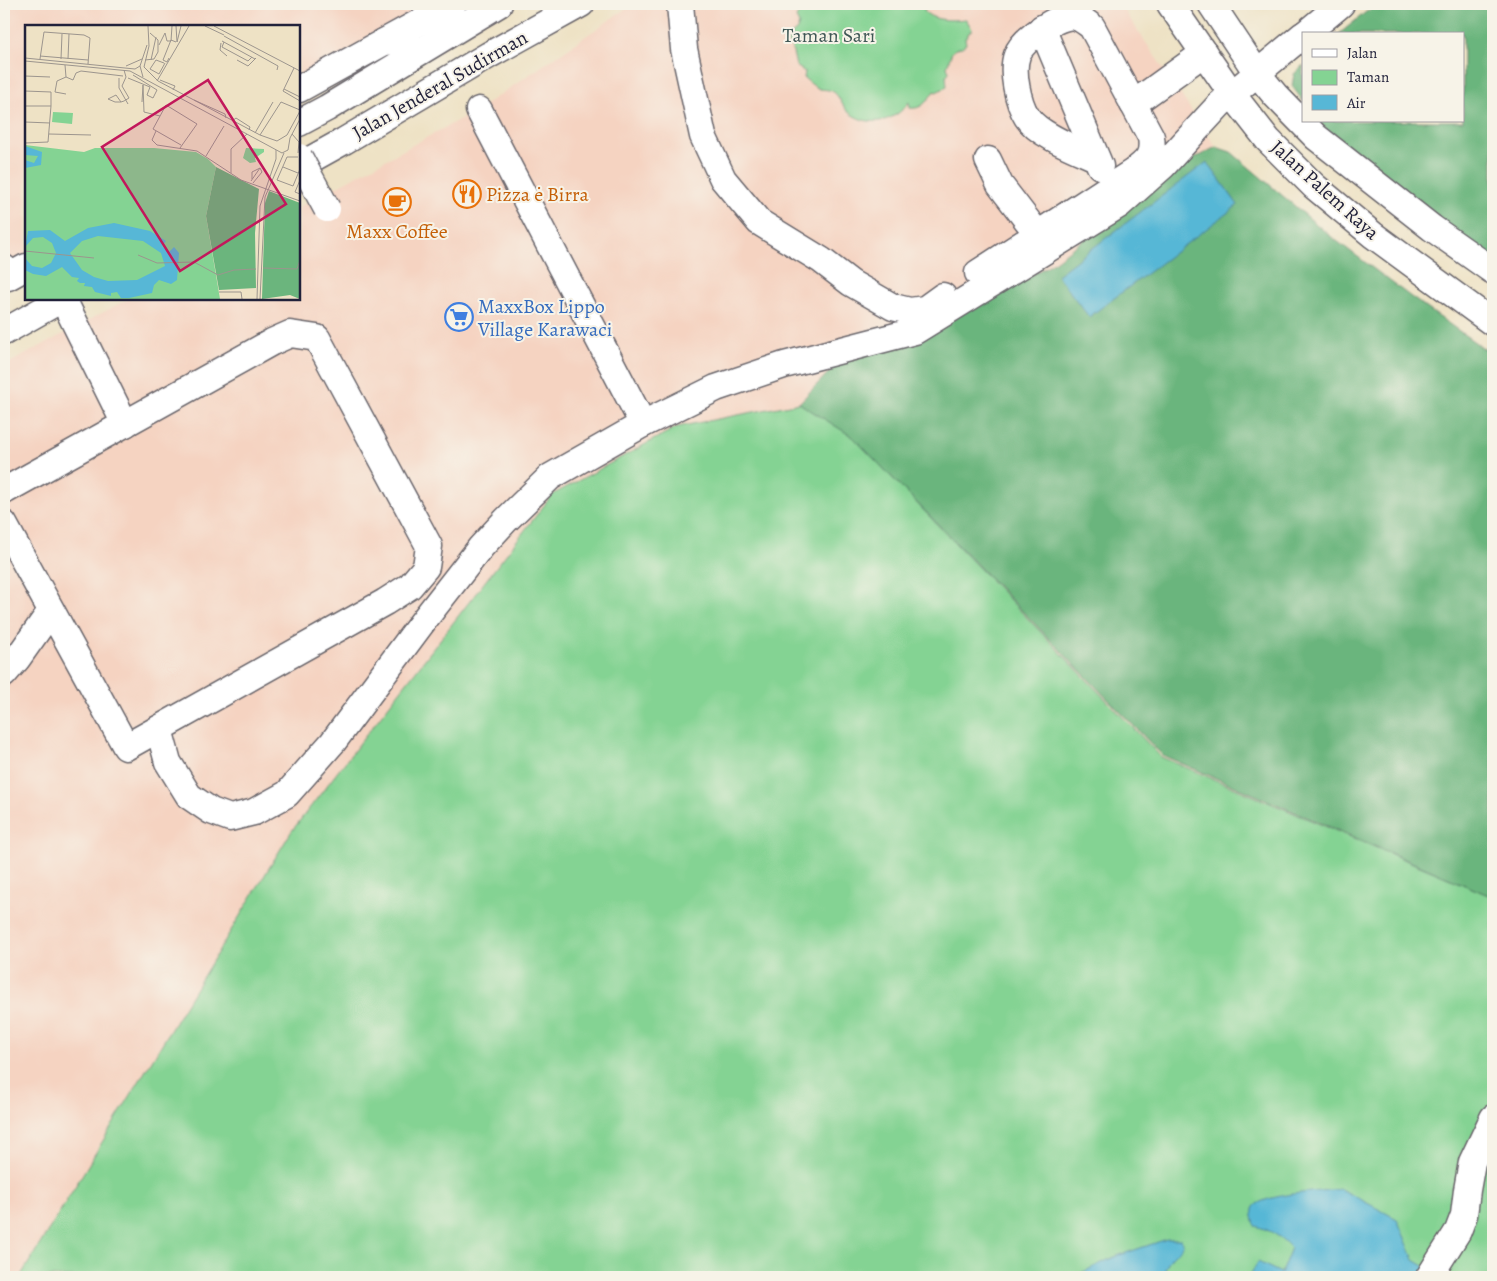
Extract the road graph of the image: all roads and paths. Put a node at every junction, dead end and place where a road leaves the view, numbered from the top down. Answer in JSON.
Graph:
{"nodes":[{"id":1,"x":581,"y":4,"type":"edge"},
{"id":2,"x":680,"y":4,"type":"edge"},
{"id":3,"x":1170,"y":4,"type":"edge"},
{"id":4,"x":1211,"y":4,"type":"edge"},
{"id":5,"x":1340,"y":4,"type":"edge"},
{"id":6,"x":475,"y":8,"type":"edge"},
{"id":7,"x":1042,"y":28,"type":"junction"},
{"id":8,"x":1306,"y":32,"type":"edge"},
{"id":9,"x":1302,"y":36,"type":"edge"},
{"id":10,"x":384,"y":42,"type":"junction"},
{"id":11,"x":420,"y":51,"type":"junction"},
{"id":12,"x":1204,"y":53,"type":"junction"},
{"id":13,"x":1258,"y":72,"type":"junction"},
{"id":14,"x":300,"y":88,"type":"edge"},
{"id":15,"x":1232,"y":94,"type":"junction"},
{"id":16,"x":1133,"y":104,"type":"junction"},
{"id":17,"x":327,"y":108,"type":"junction"},
{"id":18,"x":401,"y":108,"type":"junction"},
{"id":19,"x":479,"y":110,"type":"dead end"},
{"id":20,"x":300,"y":122,"type":"edge"},
{"id":21,"x":1096,"y":158,"type":"junction"},
{"id":22,"x":300,"y":159,"type":"edge"},
{"id":23,"x":988,"y":160,"type":"dead end"},
{"id":24,"x":300,"y":165,"type":"edge"},
{"id":25,"x":1109,"y":188,"type":"junction"},
{"id":26,"x":327,"y":209,"type":"dead end"},
{"id":27,"x":1037,"y":233,"type":"junction"},
{"id":28,"x":1493,"y":271,"type":"edge"},
{"id":29,"x":60,"y":300,"type":"edge"},
{"id":30,"x":63,"y":300,"type":"edge"},
{"id":31,"x":1493,"y":323,"type":"edge"},
{"id":32,"x":4,"y":332,"type":"edge"},
{"id":33,"x":125,"y":424,"type":"junction"},
{"id":34,"x":643,"y":424,"type":"junction"},
{"id":35,"x":4,"y":491,"type":"edge"},
{"id":36,"x":4,"y":524,"type":"edge"},
{"id":37,"x":410,"y":586,"type":"junction"},
{"id":38,"x":433,"y":609,"type":"junction"},
{"id":39,"x":51,"y":611,"type":"junction"},
{"id":40,"x":4,"y":674,"type":"edge"},
{"id":41,"x":158,"y":729,"type":"junction"},
{"id":42,"x":1493,"y":1118,"type":"edge"},
{"id":43,"x":1433,"y":1272,"type":"edge"}],
"edges":[{"from":1,"to":18,"type":"street","name":"Jalan Jenderal Sudirman"},
{"from":2,"to":27,"type":"street"},
{"from":3,"to":12,"type":"street","name":"Jalan Palem Raya"},
{"from":4,"to":13,"type":"street","name":"Jalan Palem Raya"},
{"from":5,"to":8,"type":"street"},
{"from":6,"to":10,"type":"street"},
{"from":6,"to":11,"type":"street","name":"Jalan Jenderal Sudirman"},
{"from":7,"to":16,"type":"street"},
{"from":7,"to":21,"type":"street"},
{"from":7,"to":21,"type":"street"},
{"from":9,"to":13,"type":"street"},
{"from":10,"to":11,"type":"street"},
{"from":10,"to":14,"type":"street"},
{"from":11,"to":17,"type":"street","name":"Jalan Jenderal Sudirman"},
{"from":12,"to":15,"type":"street","name":"Jalan Palem Raya"},
{"from":12,"to":16,"type":"street"},
{"from":13,"to":15,"type":"street"},
{"from":13,"to":28,"type":"street","name":"Jalan Palem Raya"},
{"from":15,"to":31,"type":"street","name":"Jalan Palem Raya"},
{"from":15,"to":34,"type":"street"},
{"from":16,"to":25,"type":"street"},
{"from":17,"to":18,"type":"street"},
{"from":17,"to":20,"type":"street","name":"Jalan Jenderal Sudirman"},
{"from":18,"to":24,"type":"street","name":"Jalan Jenderal Sudirman"},
{"from":19,"to":34,"type":"street"},
{"from":21,"to":25,"type":"street"},
{"from":22,"to":26,"type":"street","bridge":true},
{"from":23,"to":27,"type":"street"},
{"from":25,"to":27,"type":"street"},
{"from":29,"to":32,"type":"street"},
{"from":30,"to":33,"type":"street"},
{"from":33,"to":35,"type":"street"},
{"from":33,"to":37,"type":"street"},
{"from":34,"to":38,"type":"street"},
{"from":36,"to":39,"type":"street"},
{"from":37,"to":38,"type":"street"},
{"from":37,"to":41,"type":"street"},
{"from":38,"to":41,"type":"street"},
{"from":39,"to":40,"type":"street"},
{"from":39,"to":41,"type":"street"},
{"from":42,"to":43,"type":"street"}]}
